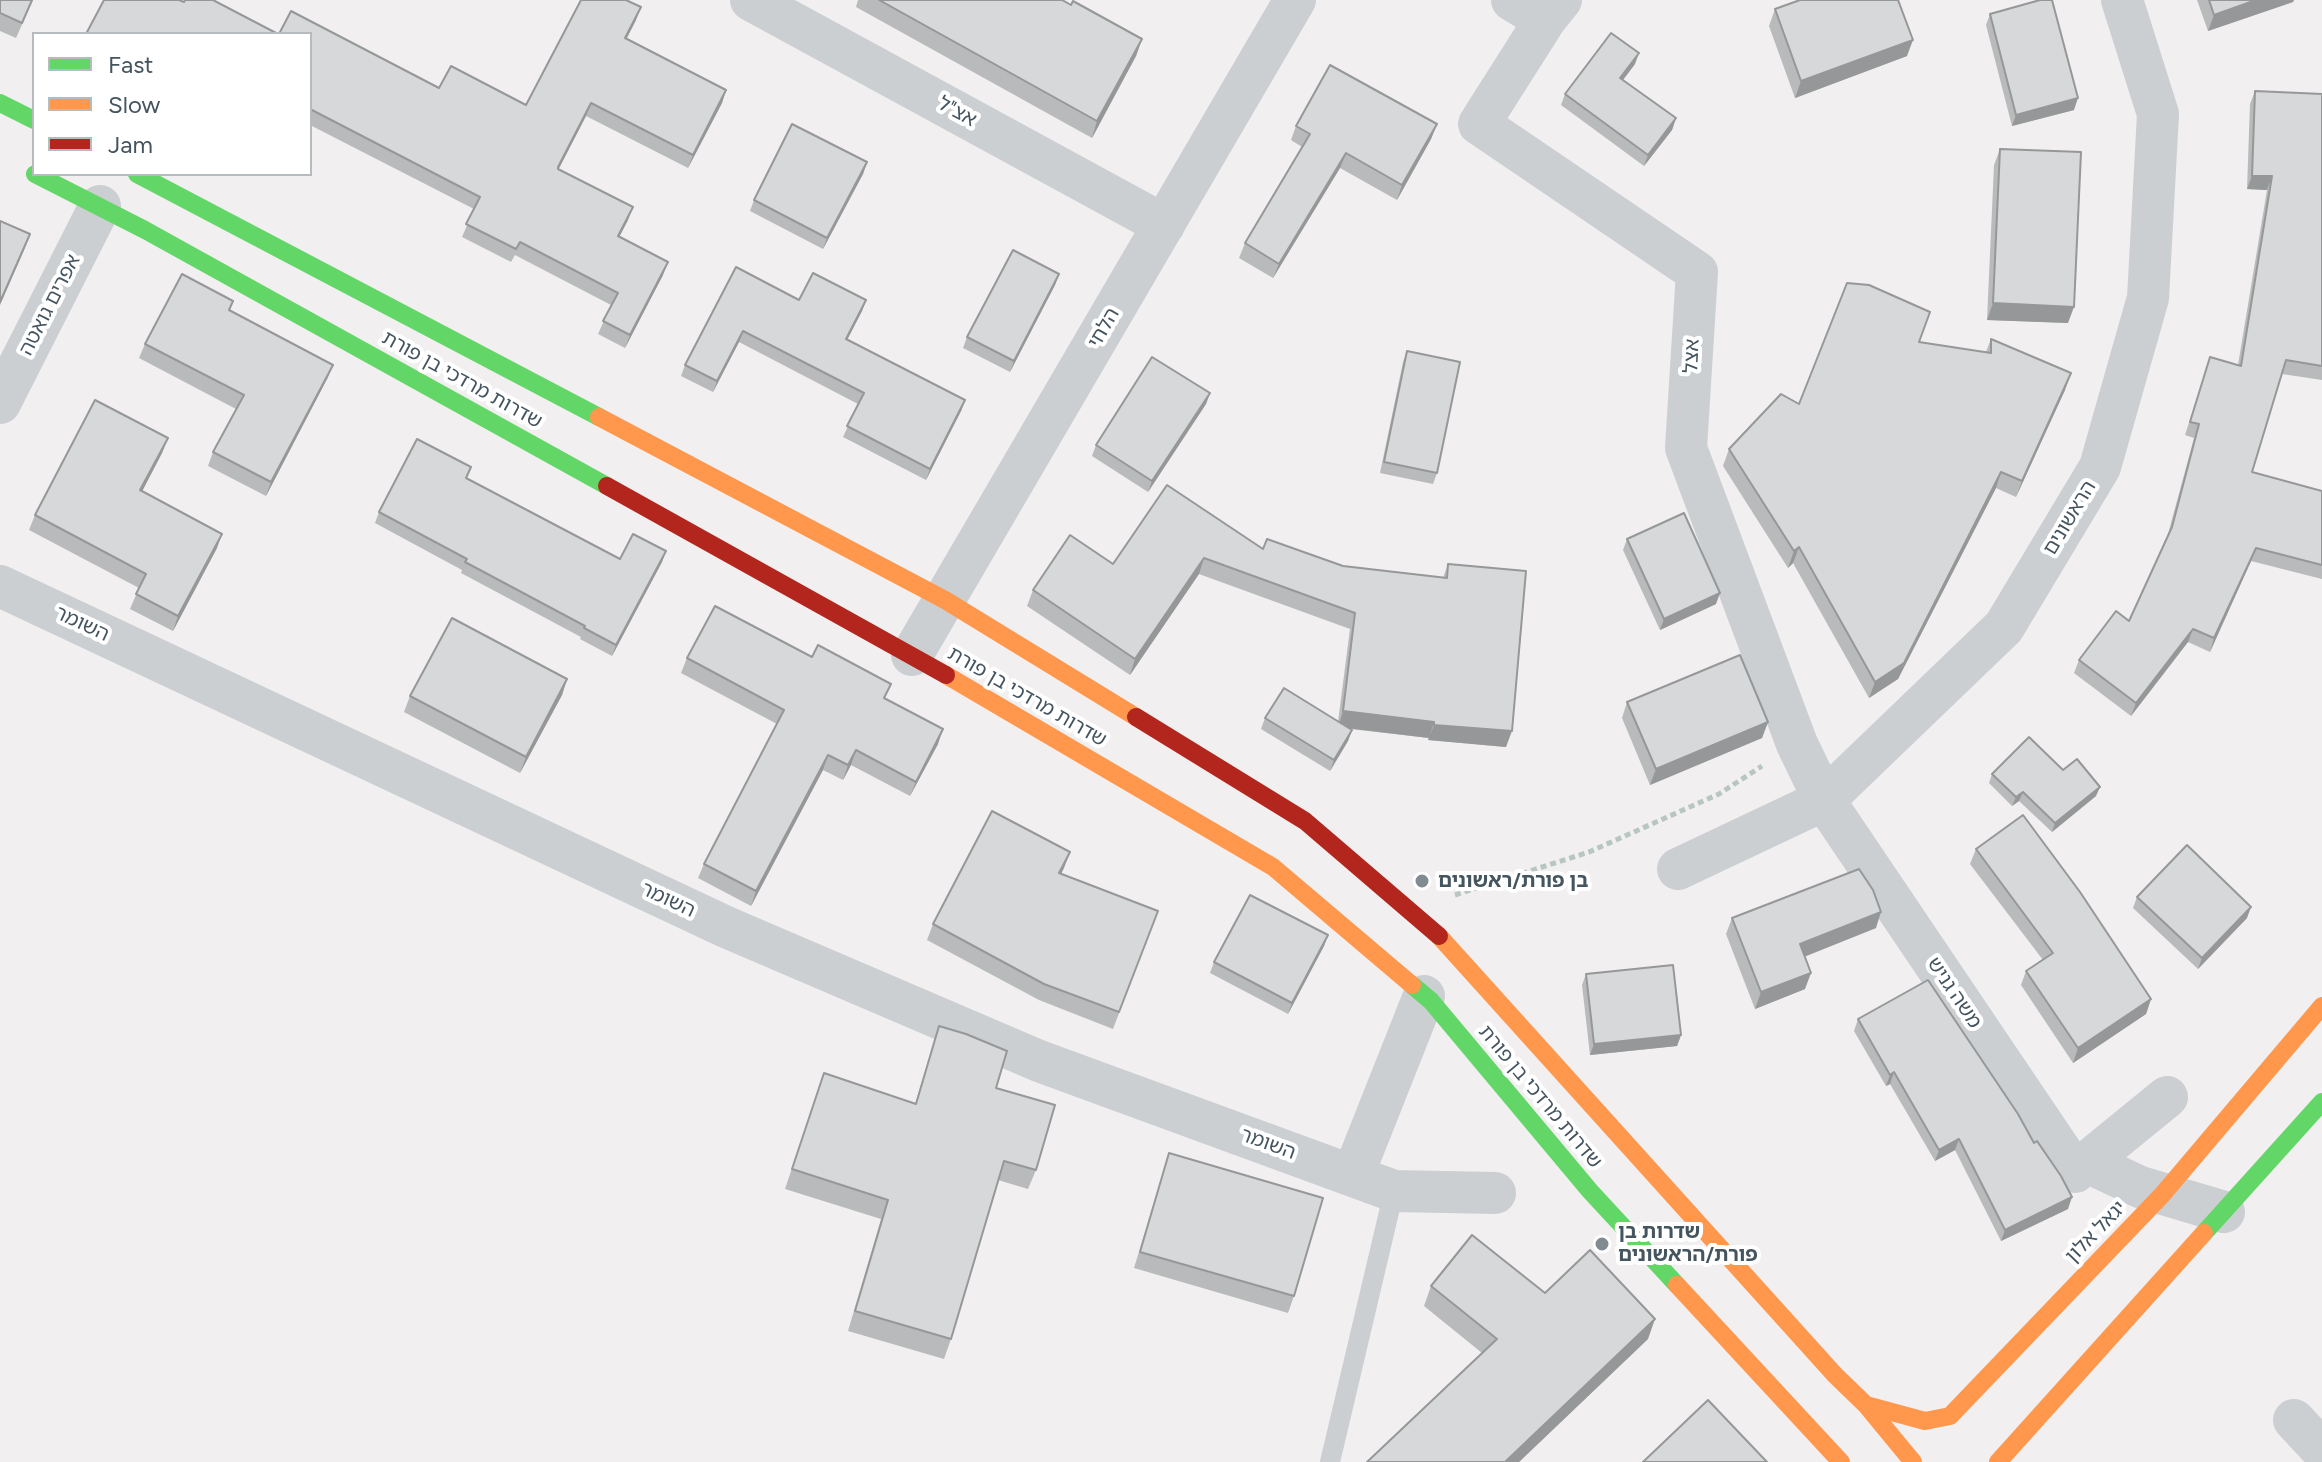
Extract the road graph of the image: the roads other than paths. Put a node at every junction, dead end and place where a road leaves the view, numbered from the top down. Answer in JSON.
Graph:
{"nodes":[{"id":1,"x":751,"y":0,"type":"edge"},
{"id":2,"x":1295,"y":0,"type":"edge"},
{"id":3,"x":2122,"y":0,"type":"edge"},
{"id":4,"x":1539,"y":7,"type":"edge"},
{"id":5,"x":0,"y":103,"type":"edge"},
{"id":6,"x":32,"y":119,"type":"edge"},
{"id":7,"x":38,"y":176,"type":"edge"},
{"id":8,"x":141,"y":176,"type":"edge"},
{"id":9,"x":100,"y":206,"type":"junction"},
{"id":10,"x":1164,"y":225,"type":"junction"},
{"id":11,"x":0,"y":403,"type":"edge"},
{"id":12,"x":0,"y":586,"type":"edge"},
{"id":13,"x":945,"y":600,"type":"junction"},
{"id":14,"x":912,"y":655,"type":"junction"},
{"id":15,"x":1824,"y":800,"type":"junction"},
{"id":16,"x":1678,"y":869,"type":"dead end"},
{"id":17,"x":1424,"y":996,"type":"junction"},
{"id":18,"x":2322,"y":1006,"type":"edge"},
{"id":19,"x":2167,"y":1097,"type":"dead end"},
{"id":20,"x":2322,"y":1102,"type":"edge"},
{"id":21,"x":2087,"y":1162,"type":"junction"},
{"id":22,"x":1353,"y":1175,"type":"junction"},
{"id":23,"x":1394,"y":1191,"type":"junction"},
{"id":24,"x":1495,"y":1193,"type":"dead end"},
{"id":25,"x":2162,"y":1195,"type":"junction"},
{"id":26,"x":2224,"y":1212,"type":"junction"},
{"id":27,"x":1866,"y":1405,"type":"junction"},
{"id":28,"x":2294,"y":1420,"type":"dead end"},
{"id":29,"x":2322,"y":1450,"type":"edge"},
{"id":30,"x":1330,"y":1462,"type":"edge"},
{"id":31,"x":1841,"y":1462,"type":"edge"},
{"id":32,"x":1913,"y":1462,"type":"edge"},
{"id":33,"x":1998,"y":1462,"type":"edge"}],
"edges":[{"from":1,"to":10,"type":"street","name":"אצ\"ל"},
{"from":2,"to":10,"type":"street","name":"הלחי"},
{"from":3,"to":15,"type":"street","name":"הראשונים"},
{"from":4,"to":15,"type":"street","name":"אצל"},
{"from":5,"to":6,"type":"street"},
{"from":7,"to":9,"type":"street","name":"שדרות מרדכי בן פורת"},
{"from":8,"to":13,"type":"street","name":"שדרות מרדכי בן פורת"},
{"from":9,"to":11,"type":"street","name":"אפרים גואטה"},
{"from":9,"to":14,"type":"street","name":"שדרות מרדכי בן פורת"},
{"from":10,"to":13,"type":"street","name":"הלחי"},
{"from":12,"to":22,"type":"street","name":"השומר"},
{"from":13,"to":14,"type":"street","name":"הלחי"},
{"from":13,"to":27,"type":"street","name":"שדרות מרדכי בן פורת"},
{"from":14,"to":17,"type":"street","name":"שדרות מרדכי בן פורת"},
{"from":15,"to":16,"type":"street","name":"הראשונים"},
{"from":15,"to":21,"type":"street","name":"משה גניש"},
{"from":17,"to":22,"type":"street"},
{"from":17,"to":31,"type":"street","name":"שדרות מרדכי בן פורת"},
{"from":18,"to":25,"type":"street","name":"יגאל אלון"},
{"from":19,"to":21,"type":"street"},
{"from":20,"to":26,"type":"street"},
{"from":21,"to":25,"type":"street","name":"משה גניש"},
{"from":22,"to":23,"type":"street","name":"השומר"},
{"from":23,"to":24,"type":"street","name":"השומר"},
{"from":23,"to":30,"type":"lane"},
{"from":25,"to":26,"type":"street","name":"משה גניש"},
{"from":25,"to":27,"type":"street","name":"יגאל אלון"},
{"from":26,"to":33,"type":"street"},
{"from":27,"to":32,"type":"street","name":"שדרות מרדכי בן פורת"},
{"from":28,"to":29,"type":"street"}]}
